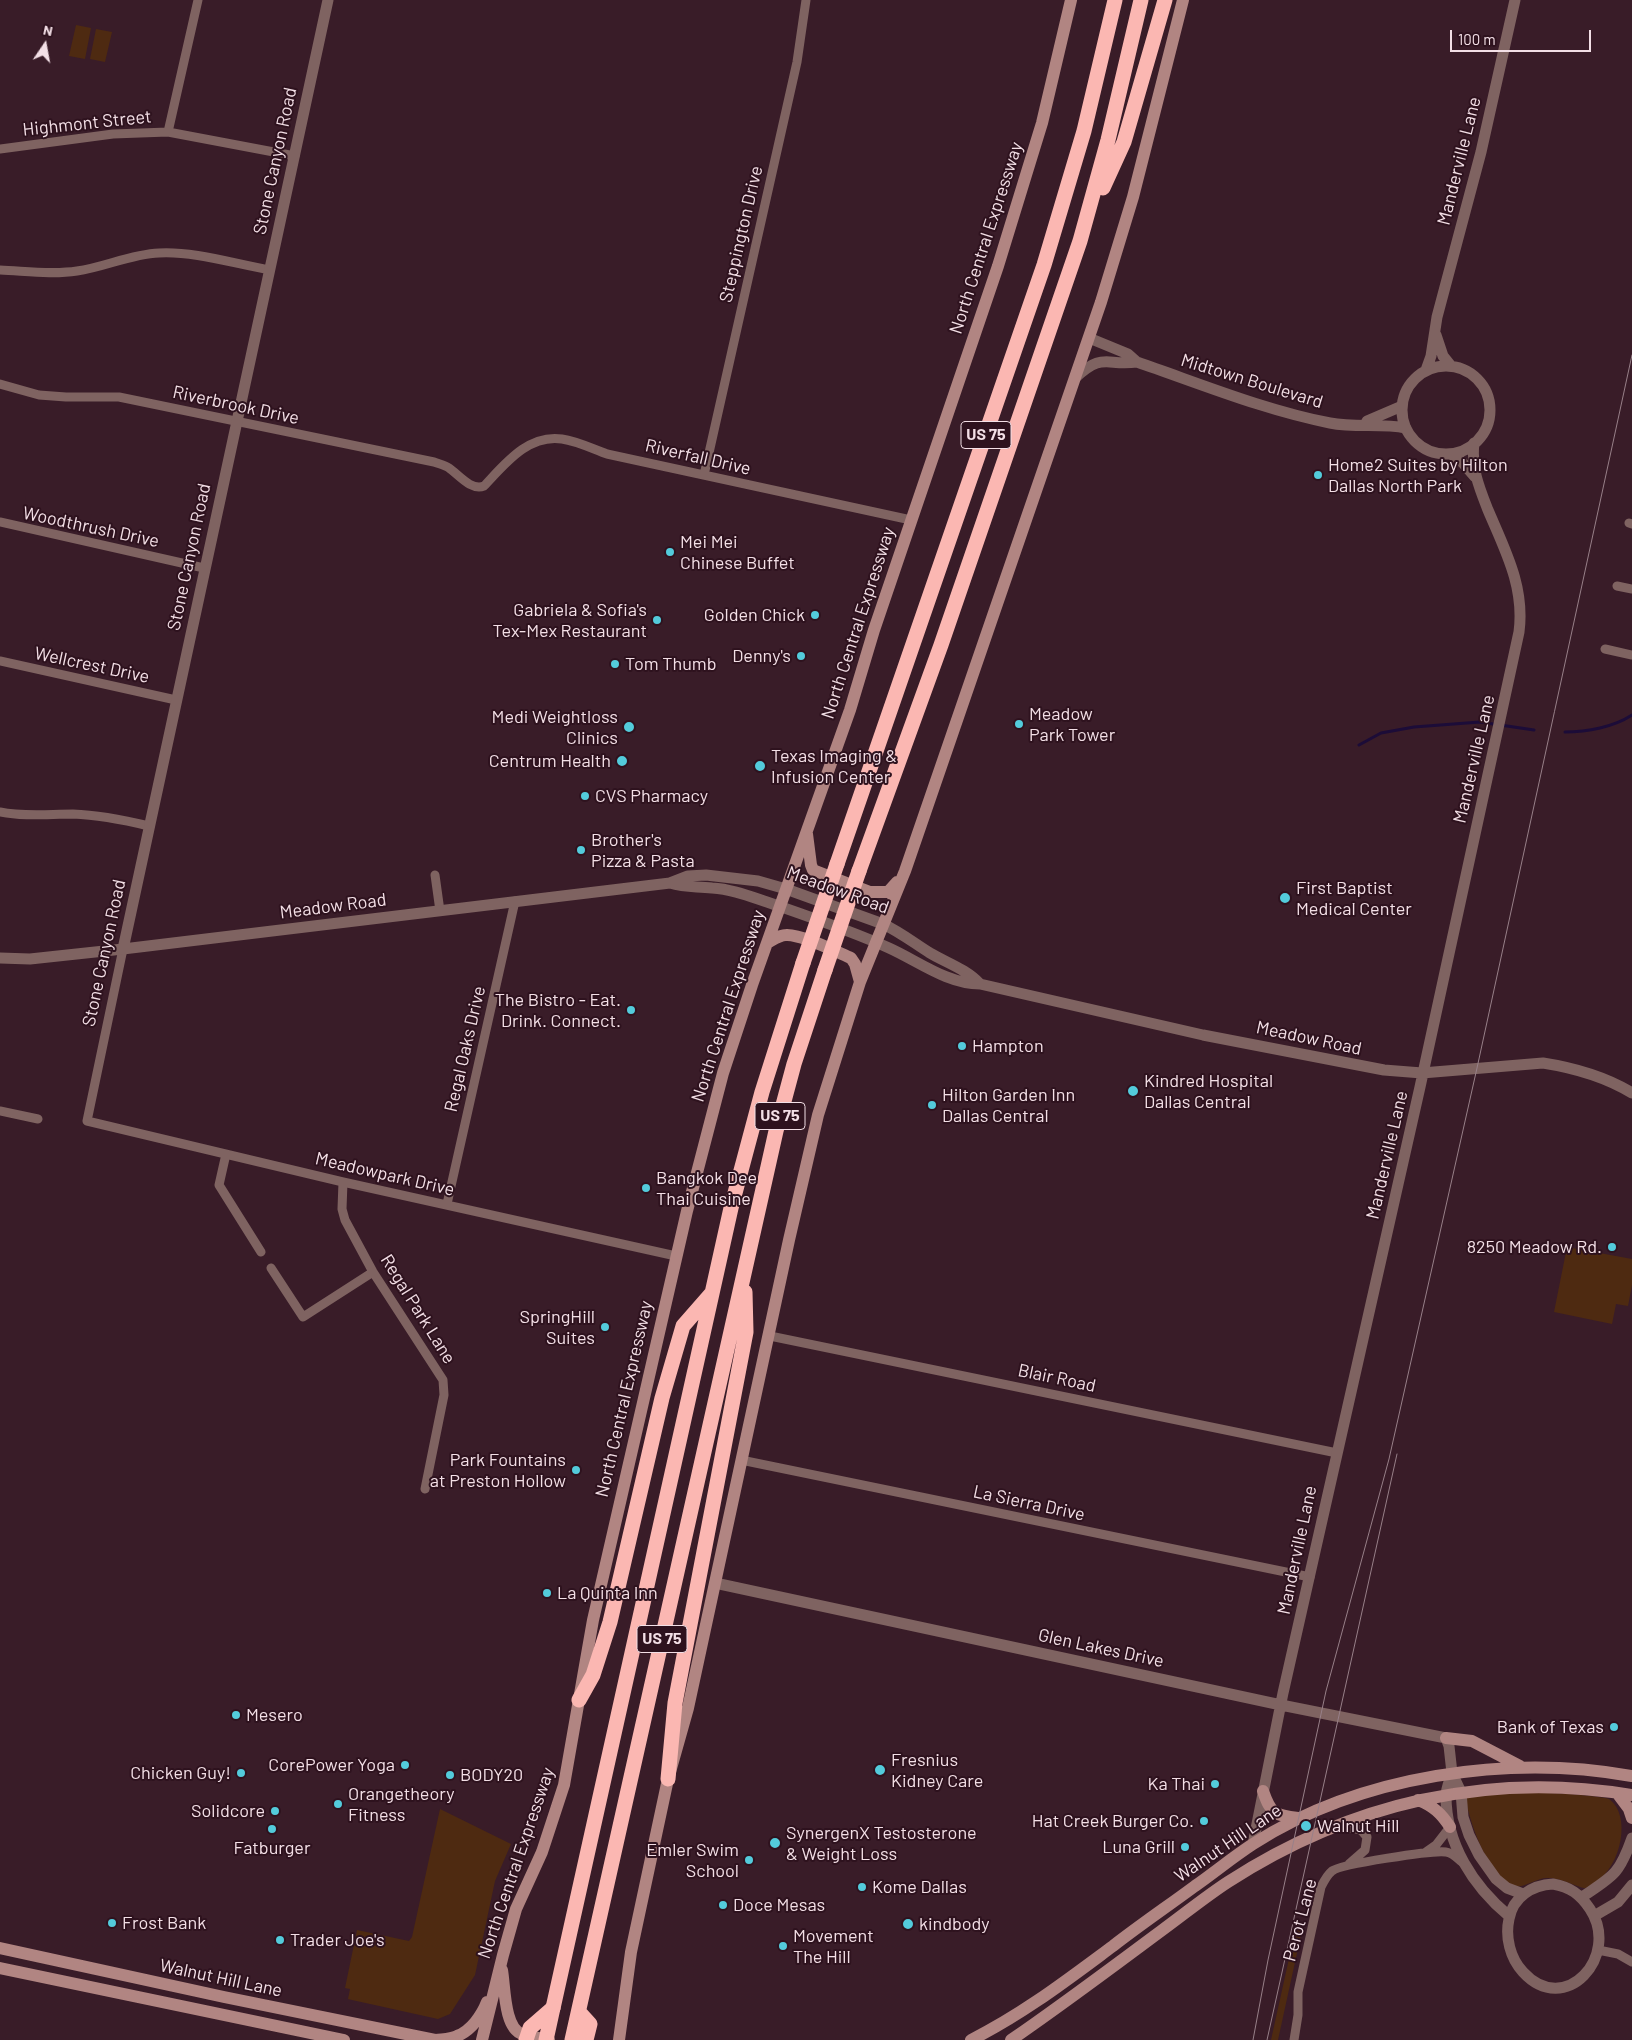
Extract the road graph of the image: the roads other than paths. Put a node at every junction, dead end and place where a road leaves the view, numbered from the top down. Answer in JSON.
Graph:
{"nodes":[{"id":1,"x":198,"y":0,"type":"edge"},
{"id":2,"x":328,"y":0,"type":"edge"},
{"id":3,"x":806,"y":0,"type":"edge"},
{"id":4,"x":1071,"y":0,"type":"edge"},
{"id":5,"x":1115,"y":0,"type":"edge"},
{"id":6,"x":1141,"y":0,"type":"edge"},
{"id":7,"x":1165,"y":0,"type":"edge"},
{"id":8,"x":1183,"y":0,"type":"edge"},
{"id":9,"x":1515,"y":0,"type":"edge"},
{"id":10,"x":168,"y":132,"type":"junction"},
{"id":11,"x":0,"y":149,"type":"edge"},
{"id":12,"x":295,"y":156,"type":"junction"},
{"id":13,"x":1080,"y":240,"type":"junction"},
{"id":14,"x":0,"y":270,"type":"edge"},
{"id":15,"x":270,"y":270,"type":"junction"},
{"id":16,"x":1435,"y":330,"type":"junction"},
{"id":17,"x":1089,"y":338,"type":"junction"},
{"id":18,"x":1137,"y":362,"type":"junction"},
{"id":19,"x":1451,"y":366,"type":"junction"},
{"id":20,"x":1426,"y":370,"type":"junction"},
{"id":21,"x":1075,"y":378,"type":"junction"},
{"id":22,"x":0,"y":384,"type":"edge"},
{"id":23,"x":1402,"y":406,"type":"junction"},
{"id":24,"x":236,"y":422,"type":"junction"},
{"id":25,"x":1358,"y":424,"type":"junction"},
{"id":26,"x":1406,"y":428,"type":"junction"},
{"id":27,"x":1474,"y":443,"type":"junction"},
{"id":28,"x":1451,"y":454,"type":"junction"},
{"id":29,"x":704,"y":475,"type":"junction"},
{"id":30,"x":1476,"y":478,"type":"junction"},
{"id":31,"x":491,"y":479,"type":"joint"},
{"id":32,"x":911,"y":520,"type":"junction"},
{"id":33,"x":0,"y":522,"type":"edge"},
{"id":34,"x":204,"y":568,"type":"junction"},
{"id":35,"x":1617,"y":586,"type":"dead end"},
{"id":36,"x":1632,"y":589,"type":"edge"},
{"id":37,"x":1605,"y":650,"type":"dead end"},
{"id":38,"x":1632,"y":655,"type":"edge"},
{"id":39,"x":0,"y":661,"type":"edge"},
{"id":40,"x":176,"y":700,"type":"junction"},
{"id":41,"x":0,"y":812,"type":"edge"},
{"id":42,"x":149,"y":826,"type":"junction"},
{"id":43,"x":806,"y":831,"type":"junction"},
{"id":44,"x":904,"y":871,"type":"junction"},
{"id":45,"x":435,"y":875,"type":"dead end"},
{"id":46,"x":670,"y":883,"type":"junction"},
{"id":47,"x":786,"y":889,"type":"junction"},
{"id":48,"x":515,"y":901,"type":"junction"},
{"id":49,"x":780,"y":907,"type":"junction"},
{"id":50,"x":440,"y":911,"type":"junction"},
{"id":51,"x":883,"y":924,"type":"junction"},
{"id":52,"x":768,"y":943,"type":"junction"},
{"id":53,"x":875,"y":943,"type":"junction"},
{"id":54,"x":123,"y":949,"type":"junction"},
{"id":55,"x":0,"y":958,"type":"edge"},
{"id":56,"x":860,"y":982,"type":"junction"},
{"id":57,"x":980,"y":984,"type":"junction"},
{"id":58,"x":1422,"y":1073,"type":"junction"},
{"id":59,"x":1632,"y":1093,"type":"edge"},
{"id":60,"x":0,"y":1111,"type":"edge"},
{"id":61,"x":38,"y":1119,"type":"dead end"},
{"id":62,"x":87,"y":1121,"type":"joint"},
{"id":63,"x":226,"y":1154,"type":"junction"},
{"id":64,"x":344,"y":1182,"type":"junction"},
{"id":65,"x":447,"y":1204,"type":"junction"},
{"id":66,"x":261,"y":1252,"type":"dead end"},
{"id":67,"x":676,"y":1256,"type":"junction"},
{"id":68,"x":745,"y":1265,"type":"junction"},
{"id":69,"x":271,"y":1268,"type":"dead end"},
{"id":70,"x":374,"y":1272,"type":"junction"},
{"id":71,"x":712,"y":1293,"type":"junction"},
{"id":72,"x":770,"y":1336,"type":"junction"},
{"id":73,"x":1337,"y":1453,"type":"junction"},
{"id":74,"x":741,"y":1460,"type":"junction"},
{"id":75,"x":425,"y":1489,"type":"dead end"},
{"id":76,"x":1310,"y":1576,"type":"junction"},
{"id":77,"x":714,"y":1583,"type":"junction"},
{"id":78,"x":579,"y":1700,"type":"junction"},
{"id":79,"x":1281,"y":1705,"type":"junction"},
{"id":80,"x":1450,"y":1738,"type":"junction"},
{"id":81,"x":1522,"y":1767,"type":"junction"},
{"id":82,"x":1452,"y":1773,"type":"junction"},
{"id":83,"x":1632,"y":1776,"type":"edge"},
{"id":84,"x":668,"y":1779,"type":"junction"},
{"id":85,"x":1263,"y":1791,"type":"junction"},
{"id":86,"x":1461,"y":1792,"type":"junction"},
{"id":87,"x":1617,"y":1793,"type":"junction"},
{"id":88,"x":1446,"y":1794,"type":"junction"},
{"id":89,"x":1632,"y":1795,"type":"edge"},
{"id":90,"x":1418,"y":1800,"type":"junction"},
{"id":91,"x":1298,"y":1818,"type":"junction"},
{"id":92,"x":1632,"y":1818,"type":"edge"},
{"id":93,"x":1334,"y":1826,"type":"junction"},
{"id":94,"x":1450,"y":1827,"type":"junction"},
{"id":95,"x":1632,"y":1838,"type":"edge"},
{"id":96,"x":1253,"y":1844,"type":"junction"},
{"id":97,"x":1422,"y":1854,"type":"junction"},
{"id":98,"x":1464,"y":1864,"type":"junction"},
{"id":99,"x":1346,"y":1866,"type":"junction"},
{"id":100,"x":1226,"y":1882,"type":"junction"},
{"id":101,"x":1632,"y":1884,"type":"edge"},
{"id":102,"x":1523,"y":1894,"type":"junction"},
{"id":103,"x":1582,"y":1897,"type":"junction"},
{"id":104,"x":1509,"y":1916,"type":"junction"},
{"id":105,"x":1594,"y":1916,"type":"junction"},
{"id":106,"x":1114,"y":1944,"type":"junction"},
{"id":107,"x":0,"y":1948,"type":"edge"},
{"id":108,"x":1598,"y":1950,"type":"junction"},
{"id":109,"x":1124,"y":1959,"type":"junction"},
{"id":110,"x":1632,"y":1962,"type":"edge"},
{"id":111,"x":500,"y":1967,"type":"junction"},
{"id":112,"x":0,"y":1968,"type":"edge"},
{"id":113,"x":553,"y":2008,"type":"junction"},
{"id":114,"x":580,"y":2012,"type":"junction"},
{"id":115,"x":618,"y":2037,"type":"edge"},
{"id":116,"x":344,"y":2040,"type":"edge"},
{"id":117,"x":436,"y":2040,"type":"edge"},
{"id":118,"x":482,"y":2040,"type":"edge"},
{"id":119,"x":526,"y":2040,"type":"edge"},
{"id":120,"x":547,"y":2040,"type":"edge"},
{"id":121,"x":572,"y":2040,"type":"edge"},
{"id":122,"x":586,"y":2040,"type":"edge"},
{"id":123,"x":972,"y":2040,"type":"edge"},
{"id":124,"x":1011,"y":2040,"type":"edge"},
{"id":125,"x":1294,"y":2040,"type":"edge"}],
"edges":[{"from":1,"to":10,"type":"street"},
{"from":2,"to":12,"type":"street","name":"Stone Canyon Road"},
{"from":3,"to":29,"type":"street","name":"Steppington Drive"},
{"from":4,"to":32,"type":"main road","name":"North Central Expressway"},
{"from":5,"to":71,"type":"highway","number":"US 75","bridge":true},
{"from":6,"to":13,"type":"highway","number":"US 75"},
{"from":7,"to":13,"type":"highway"},
{"from":8,"to":17,"type":"main road"},
{"from":9,"to":16,"type":"street","name":"Manderville Lane"},
{"from":10,"to":11,"type":"street","name":"Highmont Street"},
{"from":10,"to":12,"type":"street","name":"Highmont Street"},
{"from":12,"to":15,"type":"street","name":"Stone Canyon Road"},
{"from":13,"to":68,"type":"highway","number":"US 75","bridge":true},
{"from":14,"to":15,"type":"street"},
{"from":15,"to":24,"type":"street","name":"Stone Canyon Road"},
{"from":16,"to":19,"type":"street"},
{"from":16,"to":20,"type":"street","name":"Manderville Lane"},
{"from":17,"to":18,"type":"street","name":"Midtown Boulevard"},
{"from":17,"to":21,"type":"main road"},
{"from":18,"to":21,"type":"street","name":"Midtown Boulevard"},
{"from":18,"to":25,"type":"street","name":"Midtown Boulevard"},
{"from":19,"to":20,"type":"street"},
{"from":19,"to":27,"type":"street"},
{"from":20,"to":23,"type":"street"},
{"from":21,"to":44,"type":"main road"},
{"from":22,"to":24,"type":"street","name":"Riverbrook Drive"},
{"from":23,"to":25,"type":"street","name":"Midtown Boulevard"},
{"from":23,"to":26,"type":"street"},
{"from":24,"to":31,"type":"street","name":"Riverbrook Drive"},
{"from":24,"to":34,"type":"street","name":"Stone Canyon Road"},
{"from":25,"to":26,"type":"street","name":"Midtown Boulevard"},
{"from":26,"to":28,"type":"street"},
{"from":27,"to":28,"type":"street"},
{"from":27,"to":30,"type":"street","name":"Manderville Lane"},
{"from":28,"to":30,"type":"street","name":"Manderville Lane"},
{"from":29,"to":31,"type":"street","name":"Riverfall Drive"},
{"from":29,"to":32,"type":"street","name":"Riverfall Drive"},
{"from":30,"to":58,"type":"street","name":"Manderville Lane"},
{"from":32,"to":43,"type":"main road","name":"North Central Expressway"},
{"from":33,"to":34,"type":"street","name":"Woodthrush Drive"},
{"from":34,"to":40,"type":"street","name":"Stone Canyon Road"},
{"from":35,"to":36,"type":"street"},
{"from":37,"to":38,"type":"street"},
{"from":39,"to":40,"type":"street","name":"Wellcrest Drive"},
{"from":40,"to":42,"type":"street","name":"Stone Canyon Road"},
{"from":41,"to":42,"type":"street"},
{"from":42,"to":54,"type":"street","name":"Stone Canyon Road"},
{"from":43,"to":44,"type":"main road"},
{"from":43,"to":47,"type":"main road","name":"North Central Expressway"},
{"from":44,"to":51,"type":"main road"},
{"from":45,"to":50,"type":"street"},
{"from":46,"to":47,"type":"street","name":"Meadow Road"},
{"from":46,"to":48,"type":"street","name":"Meadow Road"},
{"from":46,"to":49,"type":"street","name":"Meadow Road"},
{"from":47,"to":49,"type":"main road","name":"North Central Expressway"},
{"from":47,"to":51,"type":"street","name":"Meadow Road"},
{"from":48,"to":50,"type":"street","name":"Meadow Road"},
{"from":48,"to":65,"type":"street","name":"Regal Oaks Drive"},
{"from":49,"to":52,"type":"main road","name":"North Central Expressway"},
{"from":49,"to":53,"type":"street","name":"Meadow Road"},
{"from":50,"to":54,"type":"street","name":"Meadow Road"},
{"from":51,"to":53,"type":"main road"},
{"from":51,"to":57,"type":"street","name":"Meadow Road"},
{"from":52,"to":56,"type":"main road"},
{"from":52,"to":67,"type":"main road","name":"North Central Expressway"},
{"from":53,"to":56,"type":"main road"},
{"from":53,"to":57,"type":"street","name":"Meadow Road"},
{"from":54,"to":55,"type":"street","name":"Meadow Road"},
{"from":54,"to":62,"type":"street","name":"Stone Canyon Road"},
{"from":56,"to":72,"type":"main road"},
{"from":57,"to":58,"type":"street","name":"Meadow Road"},
{"from":58,"to":59,"type":"street","name":"Meadow Road"},
{"from":58,"to":73,"type":"street","name":"Manderville Lane"},
{"from":60,"to":61,"type":"street"},
{"from":62,"to":63,"type":"street","name":"Meadowpark Drive"},
{"from":63,"to":64,"type":"street","name":"Meadowpark Drive"},
{"from":63,"to":66,"type":"street"},
{"from":64,"to":65,"type":"street","name":"Meadowpark Drive"},
{"from":64,"to":70,"type":"street","name":"Regal Park Lane"},
{"from":65,"to":67,"type":"street","name":"Meadowpark Drive"},
{"from":67,"to":78,"type":"main road","name":"North Central Expressway"},
{"from":68,"to":84,"type":"highway"},
{"from":68,"to":114,"type":"highway","number":"US 75"},
{"from":69,"to":70,"type":"street"},
{"from":70,"to":75,"type":"street","name":"Regal Park Lane"},
{"from":71,"to":78,"type":"highway"},
{"from":71,"to":113,"type":"highway","number":"US 75"},
{"from":72,"to":73,"type":"street","name":"Blair Road"},
{"from":72,"to":74,"type":"main road"},
{"from":73,"to":76,"type":"street","name":"Manderville Lane"},
{"from":74,"to":76,"type":"street","name":"La Sierra Drive"},
{"from":74,"to":77,"type":"main road"},
{"from":76,"to":79,"type":"street","name":"Manderville Lane"},
{"from":77,"to":79,"type":"street","name":"Glen Lakes Drive"},
{"from":77,"to":84,"type":"main road"},
{"from":78,"to":111,"type":"main road","name":"North Central Expressway"},
{"from":79,"to":80,"type":"street","name":"Glen Lakes Drive"},
{"from":79,"to":85,"type":"street","name":"Manderville Lane"},
{"from":80,"to":81,"type":"main road"},
{"from":80,"to":82,"type":"street"},
{"from":81,"to":82,"type":"main road","name":"Walnut Hill Lane"},
{"from":81,"to":83,"type":"main road","name":"Walnut Hill Lane"},
{"from":82,"to":86,"type":"street"},
{"from":82,"to":88,"type":"street"},
{"from":82,"to":91,"type":"main road","name":"Walnut Hill Lane"},
{"from":84,"to":115,"type":"main road"},
{"from":85,"to":91,"type":"main road"},
{"from":85,"to":96,"type":"street","name":"Manderville Lane"},
{"from":86,"to":87,"type":"main road","name":"Walnut Hill Lane"},
{"from":86,"to":88,"type":"main road","name":"Walnut Hill Lane"},
{"from":86,"to":102,"type":"street"},
{"from":87,"to":89,"type":"main road","name":"Walnut Hill Lane"},
{"from":87,"to":92,"type":"main road"},
{"from":88,"to":90,"type":"main road","name":"Walnut Hill Lane"},
{"from":88,"to":94,"type":"street"},
{"from":90,"to":93,"type":"main road","name":"Walnut Hill Lane"},
{"from":90,"to":94,"type":"main road"},
{"from":91,"to":96,"type":"main road","name":"Walnut Hill Lane"},
{"from":93,"to":99,"type":"street"},
{"from":93,"to":100,"type":"main road","name":"Walnut Hill Lane"},
{"from":94,"to":97,"type":"street"},
{"from":94,"to":98,"type":"street"},
{"from":95,"to":103,"type":"street"},
{"from":96,"to":100,"type":"main road"},
{"from":96,"to":106,"type":"main road","name":"Walnut Hill Lane"},
{"from":97,"to":98,"type":"street","name":"Perot Lane"},
{"from":97,"to":99,"type":"street","name":"Perot Lane"},
{"from":98,"to":104,"type":"street"},
{"from":99,"to":125,"type":"street","name":"Perot Lane"},
{"from":100,"to":109,"type":"main road","name":"Walnut Hill Lane"},
{"from":101,"to":105,"type":"street"},
{"from":102,"to":103,"type":"street"},
{"from":102,"to":104,"type":"street"},
{"from":103,"to":105,"type":"street"},
{"from":104,"to":108,"type":"street"},
{"from":105,"to":108,"type":"street"},
{"from":106,"to":109,"type":"main road"},
{"from":106,"to":123,"type":"main road","name":"Walnut Hill Lane"},
{"from":107,"to":117,"type":"main road","name":"Walnut Hill Lane"},
{"from":108,"to":110,"type":"street"},
{"from":109,"to":124,"type":"main road","name":"Walnut Hill Lane"},
{"from":111,"to":117,"type":"main road"},
{"from":111,"to":118,"type":"main road","name":"North Central Expressway"},
{"from":111,"to":120,"type":"main road"},
{"from":112,"to":116,"type":"main road","name":"Walnut Hill Lane"},
{"from":113,"to":119,"type":"highway","bridge":true},
{"from":113,"to":120,"type":"highway","number":"US 75","bridge":true},
{"from":114,"to":121,"type":"highway","number":"US 75"},
{"from":114,"to":122,"type":"highway"}]}
